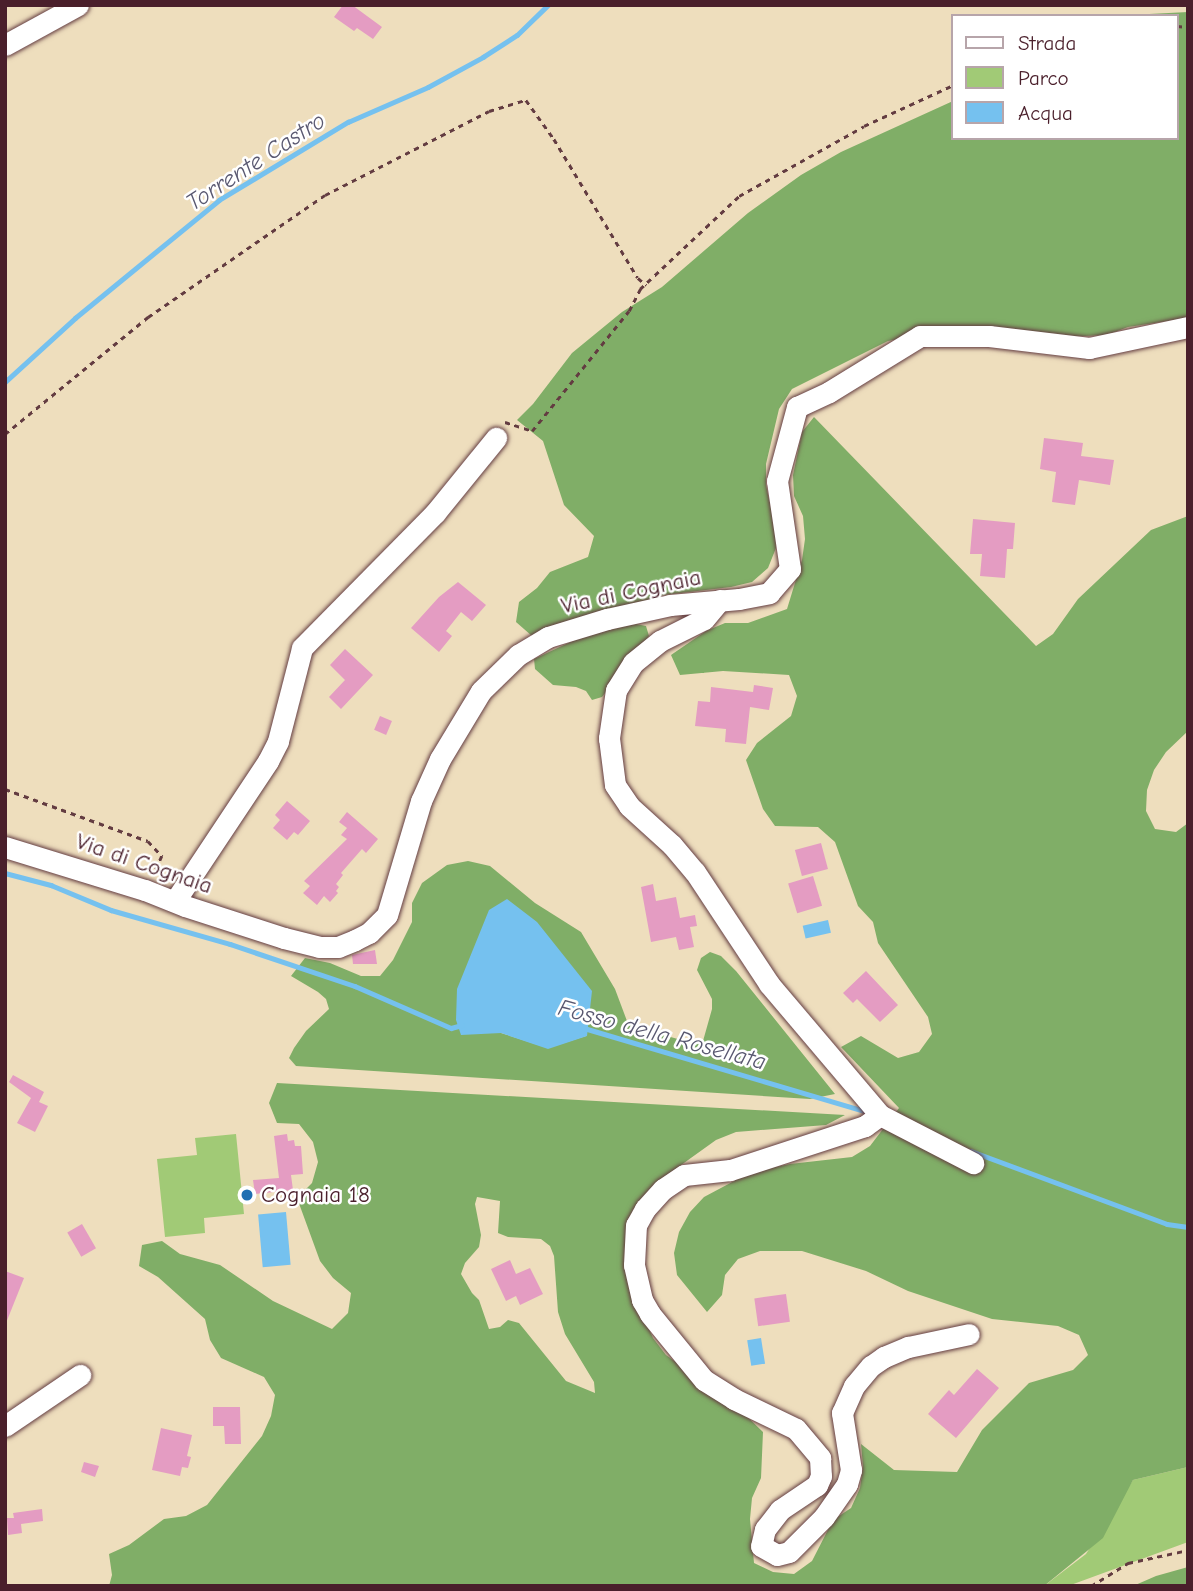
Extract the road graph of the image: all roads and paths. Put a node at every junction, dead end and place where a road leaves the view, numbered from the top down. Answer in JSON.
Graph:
{"nodes":[{"id":1,"x":78,"y":5,"type":"edge"},
{"id":2,"x":5,"y":45,"type":"edge"},
{"id":3,"x":951,"y":86,"type":"edge"},
{"id":4,"x":646,"y":285,"type":"junction"},
{"id":5,"x":1188,"y":327,"type":"edge"},
{"id":6,"x":5,"y":434,"type":"edge"},
{"id":7,"x":495,"y":438,"type":"joint"},
{"id":8,"x":720,"y":600,"type":"junction"},
{"id":9,"x":5,"y":789,"type":"edge"},
{"id":10,"x":5,"y":847,"type":"edge"},
{"id":11,"x":145,"y":890,"type":"junction"},
{"id":12,"x":175,"y":901,"type":"junction"},
{"id":13,"x":880,"y":1115,"type":"junction"},
{"id":14,"x":973,"y":1163,"type":"dead end"},
{"id":15,"x":969,"y":1334,"type":"dead end"},
{"id":16,"x":80,"y":1375,"type":"dead end"},
{"id":17,"x":5,"y":1426,"type":"edge"},
{"id":18,"x":1188,"y":1549,"type":"edge"},
{"id":19,"x":1091,"y":1586,"type":"edge"}],
"edges":[{"from":1,"to":2,"type":"street"},
{"from":3,"to":4,"type":"path"},
{"from":4,"to":6,"type":"path"},
{"from":4,"to":7,"type":"path"},
{"from":5,"to":8,"type":"street","name":"Via di Cognaia"},
{"from":7,"to":12,"type":"street"},
{"from":8,"to":12,"type":"street","name":"Via di Cognaia"},
{"from":8,"to":13,"type":"street"},
{"from":9,"to":11,"type":"path"},
{"from":10,"to":11,"type":"street","name":"Via di Cognaia"},
{"from":11,"to":12,"type":"street","name":"Via di Cognaia"},
{"from":13,"to":14,"type":"street"},
{"from":13,"to":15,"type":"street"},
{"from":16,"to":17,"type":"street"},
{"from":18,"to":19,"type":"path"}]}
